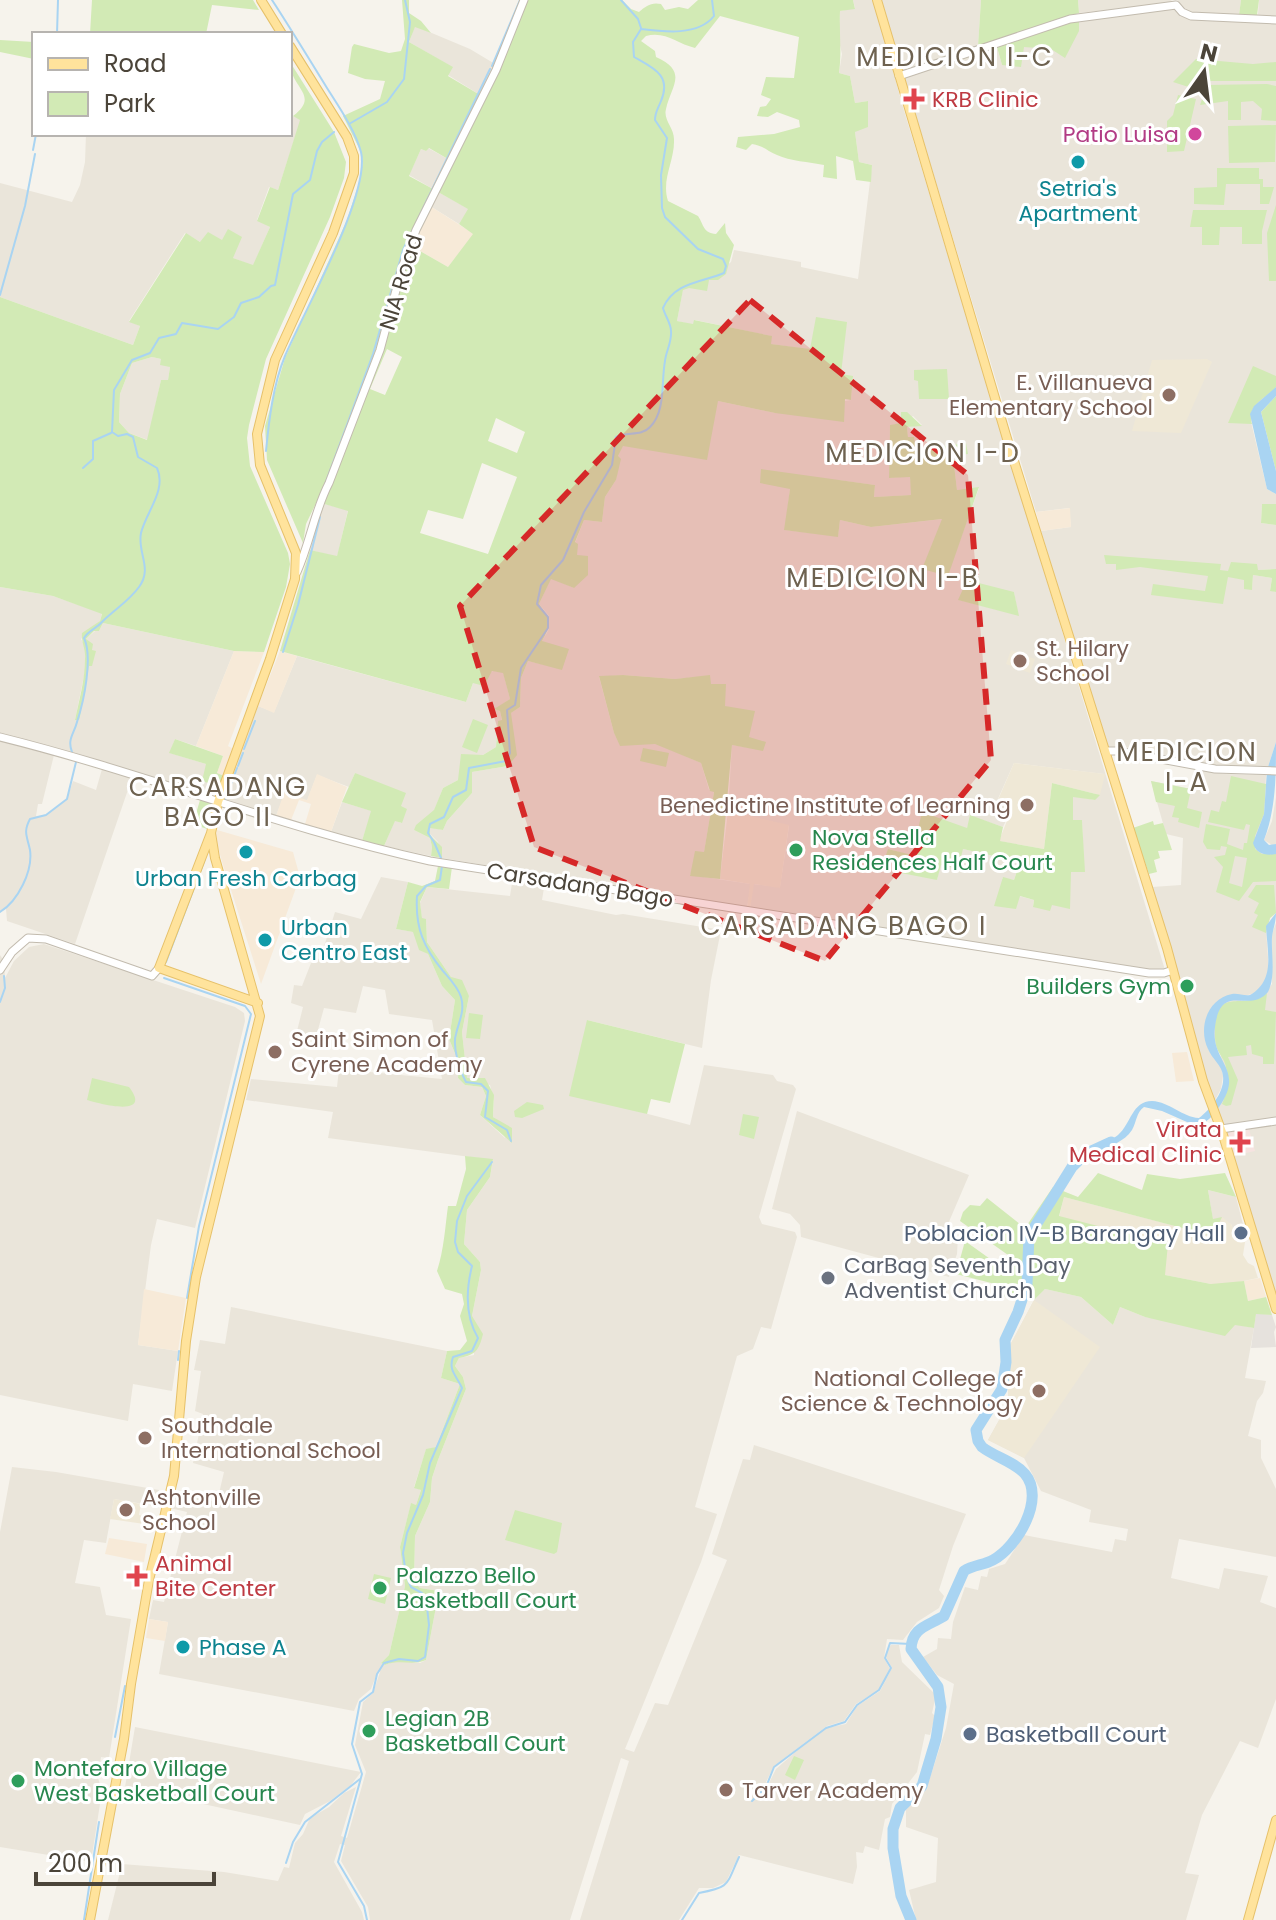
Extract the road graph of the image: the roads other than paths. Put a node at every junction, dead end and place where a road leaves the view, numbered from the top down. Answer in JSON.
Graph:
{"nodes":[{"id":1,"x":261,"y":0,"type":"edge"},
{"id":2,"x":524,"y":0,"type":"edge"},
{"id":3,"x":877,"y":0,"type":"edge"},
{"id":4,"x":1175,"y":2,"type":"edge"},
{"id":5,"x":1276,"y":20,"type":"edge"},
{"id":6,"x":281,"y":32,"type":"edge"},
{"id":7,"x":292,"y":49,"type":"edge"},
{"id":8,"x":899,"y":76,"type":"junction"},
{"id":9,"x":297,"y":572,"type":"junction"},
{"id":10,"x":0,"y":737,"type":"edge"},
{"id":11,"x":1105,"y":751,"type":"junction"},
{"id":12,"x":1276,"y":771,"type":"edge"},
{"id":13,"x":218,"y":802,"type":"junction"},
{"id":14,"x":211,"y":833,"type":"junction"},
{"id":15,"x":202,"y":856,"type":"junction"},
{"id":16,"x":215,"y":858,"type":"junction"},
{"id":17,"x":159,"y":968,"type":"junction"},
{"id":18,"x":0,"y":970,"type":"edge"},
{"id":19,"x":1173,"y":970,"type":"junction"},
{"id":20,"x":258,"y":1003,"type":"junction"},
{"id":21,"x":1276,"y":1121,"type":"edge"},
{"id":22,"x":1221,"y":1129,"type":"junction"},
{"id":23,"x":1276,"y":1309,"type":"edge"},
{"id":24,"x":1276,"y":1820,"type":"edge"},
{"id":25,"x":90,"y":1920,"type":"edge"},
{"id":26,"x":1248,"y":1920,"type":"edge"}],
"edges":[{"from":1,"to":6,"type":"main road"},
{"from":2,"to":9,"type":"street","name":"NIA Road"},
{"from":3,"to":8,"type":"main road"},
{"from":4,"to":5,"type":"street"},
{"from":4,"to":8,"type":"street"},
{"from":7,"to":9,"type":"main road"},
{"from":8,"to":11,"type":"main road"},
{"from":9,"to":13,"type":"main road"},
{"from":10,"to":13,"type":"street","name":"Carsadang Bago"},
{"from":11,"to":12,"type":"street"},
{"from":11,"to":19,"type":"main road"},
{"from":13,"to":14,"type":"main road"},
{"from":13,"to":19,"type":"street","name":"Carsadang Bago"},
{"from":14,"to":15,"type":"main road"},
{"from":14,"to":16,"type":"main road"},
{"from":15,"to":16,"type":"main road"},
{"from":15,"to":17,"type":"main road"},
{"from":16,"to":20,"type":"main road"},
{"from":17,"to":18,"type":"street"},
{"from":17,"to":20,"type":"main road"},
{"from":19,"to":22,"type":"main road"},
{"from":20,"to":25,"type":"main road"},
{"from":21,"to":22,"type":"street"},
{"from":22,"to":23,"type":"main road"},
{"from":24,"to":26,"type":"main road"}]}
